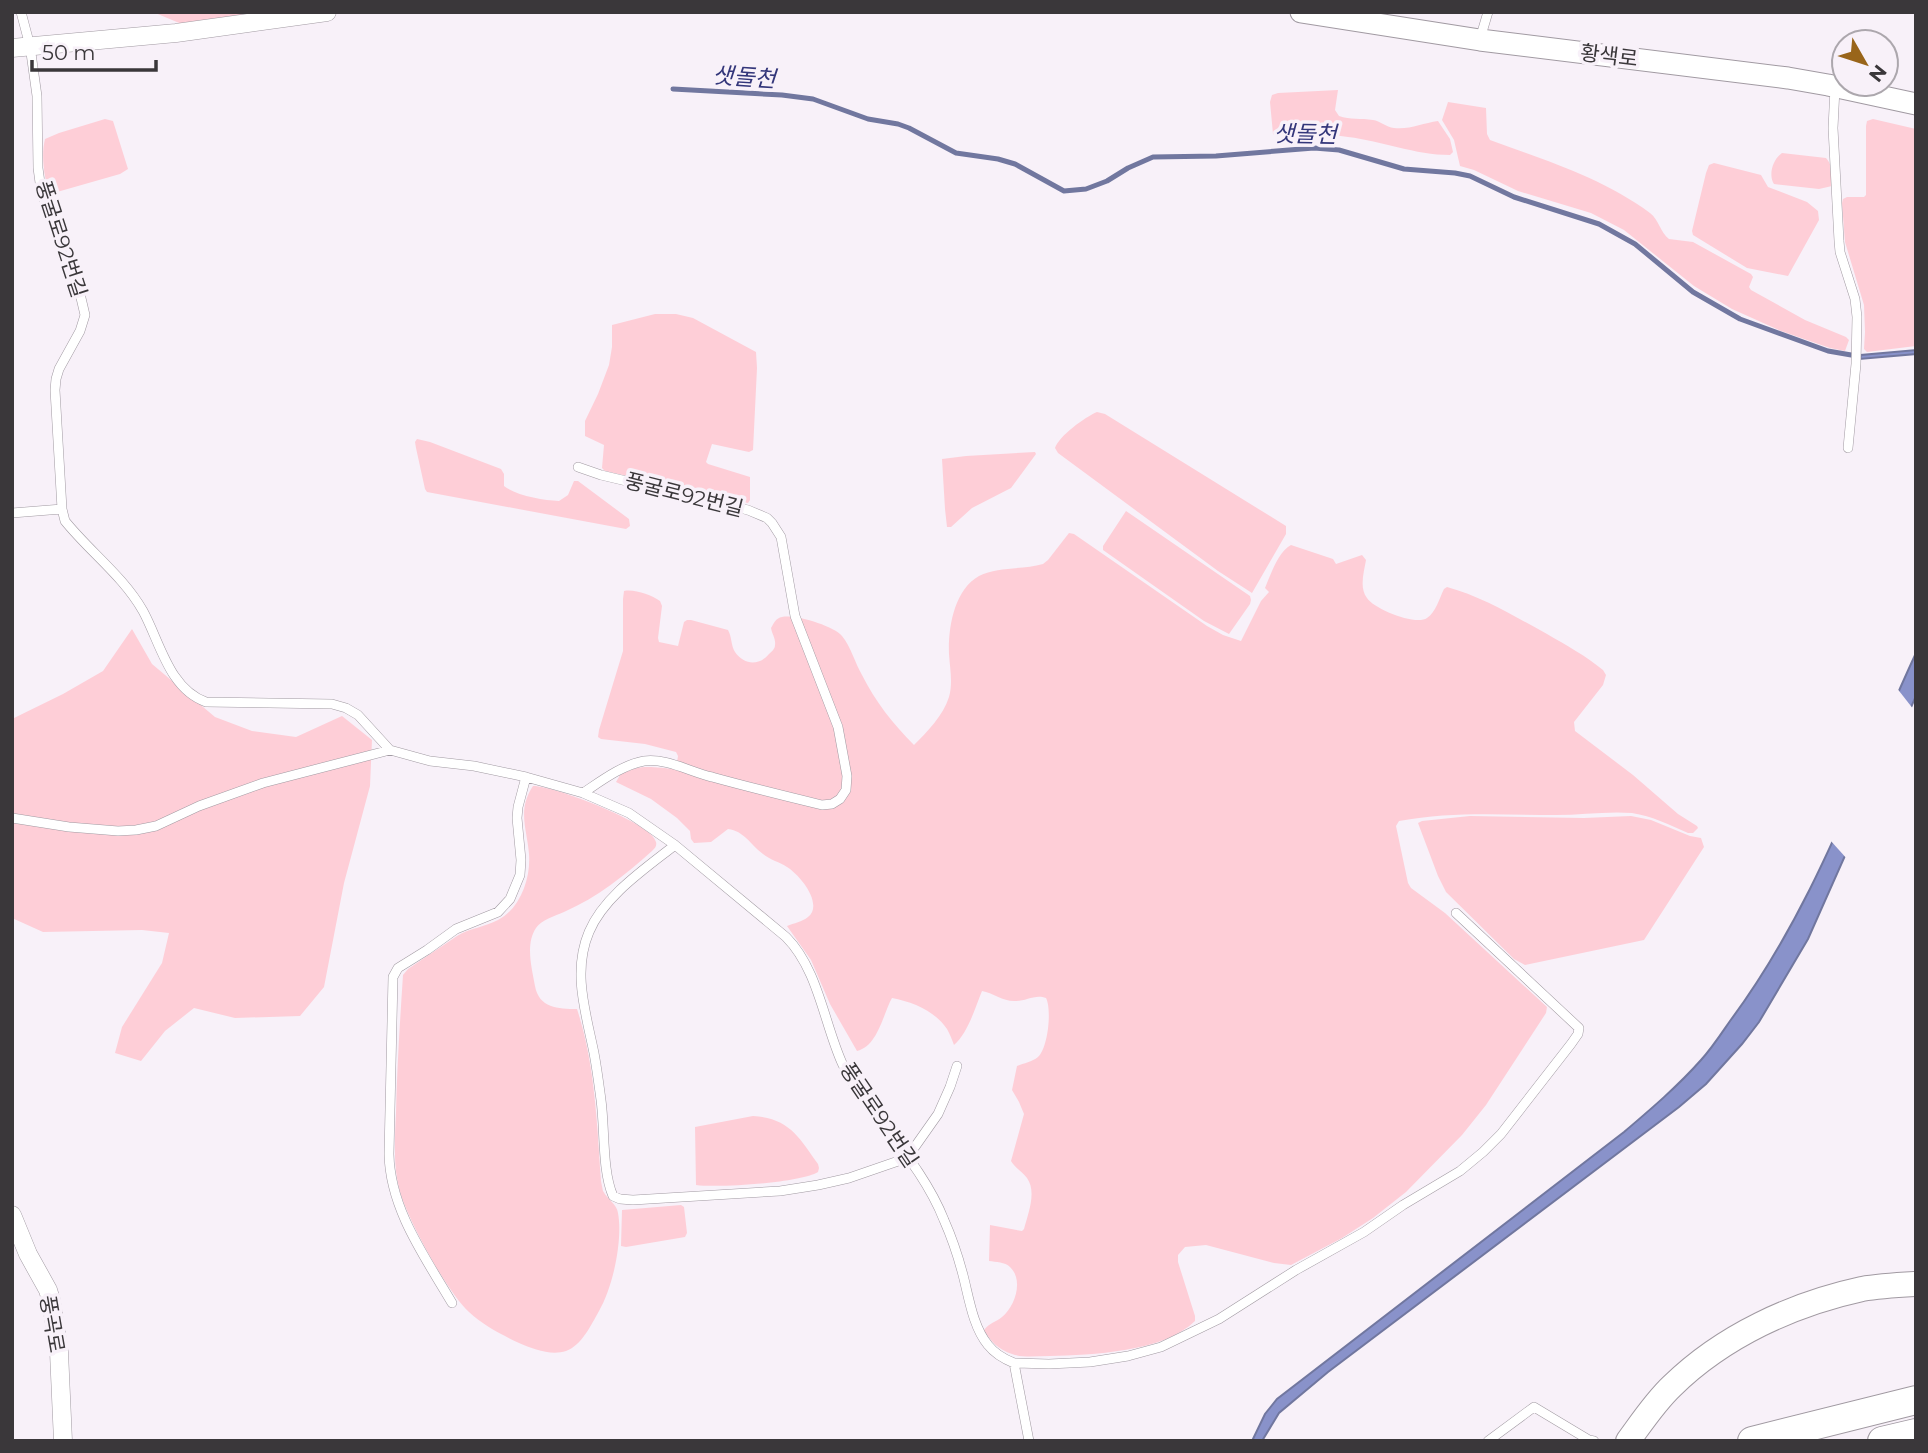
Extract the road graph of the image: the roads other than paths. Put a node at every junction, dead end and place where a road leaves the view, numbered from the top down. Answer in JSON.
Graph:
{"nodes":[{"id":1,"x":22,"y":12,"type":"edge"},
{"id":2,"x":327,"y":12,"type":"edge"},
{"id":3,"x":1301,"y":12,"type":"edge"},
{"id":4,"x":1488,"y":12,"type":"edge"},
{"id":5,"x":1480,"y":40,"type":"junction"},
{"id":6,"x":21,"y":47,"type":"edge"},
{"id":7,"x":1830,"y":85,"type":"edge"},
{"id":8,"x":1834,"y":98,"type":"edge"},
{"id":9,"x":1889,"y":98,"type":"edge"},
{"id":10,"x":1916,"y":104,"type":"edge"},
{"id":11,"x":1848,"y":448,"type":"dead end"},
{"id":12,"x":578,"y":467,"type":"dead end"},
{"id":13,"x":62,"y":509,"type":"junction"},
{"id":14,"x":12,"y":513,"type":"edge"},
{"id":15,"x":390,"y":750,"type":"junction"},
{"id":16,"x":526,"y":777,"type":"junction"},
{"id":17,"x":583,"y":793,"type":"junction"},
{"id":18,"x":12,"y":818,"type":"edge"},
{"id":19,"x":676,"y":845,"type":"junction"},
{"id":20,"x":1456,"y":913,"type":"dead end"},
{"id":21,"x":957,"y":1066,"type":"dead end"},
{"id":22,"x":908,"y":1158,"type":"junction"},
{"id":23,"x":12,"y":1215,"type":"edge"},
{"id":24,"x":1916,"y":1284,"type":"edge"},
{"id":25,"x":452,"y":1303,"type":"dead end"},
{"id":26,"x":1014,"y":1363,"type":"junction"},
{"id":27,"x":1916,"y":1400,"type":"edge"},
{"id":28,"x":1916,"y":1433,"type":"edge"},
{"id":29,"x":63,"y":1441,"type":"edge"},
{"id":30,"x":1029,"y":1441,"type":"edge"},
{"id":31,"x":1488,"y":1441,"type":"edge"},
{"id":32,"x":1594,"y":1441,"type":"edge"},
{"id":33,"x":1628,"y":1441,"type":"edge"},
{"id":34,"x":1752,"y":1441,"type":"edge"},
{"id":35,"x":1882,"y":1441,"type":"edge"}],
"edges":[{"from":1,"to":6,"type":"lane","name":"풍굴로92번길"},
{"from":2,"to":6,"type":"street"},
{"from":3,"to":5,"type":"street","name":"황색로"},
{"from":4,"to":5,"type":"lane"},
{"from":5,"to":7,"type":"street","name":"황색로"},
{"from":6,"to":13,"type":"lane","name":"풍굴로92번길"},
{"from":8,"to":11,"type":"lane"},
{"from":9,"to":10,"type":"street","name":"황색로"},
{"from":12,"to":17,"type":"lane","name":"풍굴로92번길"},
{"from":13,"to":14,"type":"lane"},
{"from":13,"to":15,"type":"lane","name":"풍굴로92번길"},
{"from":15,"to":16,"type":"lane","name":"풍굴로92번길"},
{"from":15,"to":18,"type":"lane"},
{"from":16,"to":17,"type":"lane","name":"풍굴로92번길"},
{"from":16,"to":25,"type":"lane"},
{"from":17,"to":19,"type":"lane","name":"풍굴로92번길"},
{"from":19,"to":22,"type":"lane","name":"풍굴로92번길"},
{"from":19,"to":22,"type":"lane"},
{"from":20,"to":26,"type":"lane"},
{"from":21,"to":22,"type":"lane"},
{"from":22,"to":26,"type":"lane","name":"풍굴로92번길"},
{"from":23,"to":29,"type":"street","name":"풍곡로"},
{"from":24,"to":33,"type":"main road"},
{"from":26,"to":30,"type":"lane"},
{"from":27,"to":34,"type":"highway"},
{"from":28,"to":35,"type":"highway"},
{"from":31,"to":32,"type":"lane"}]}
